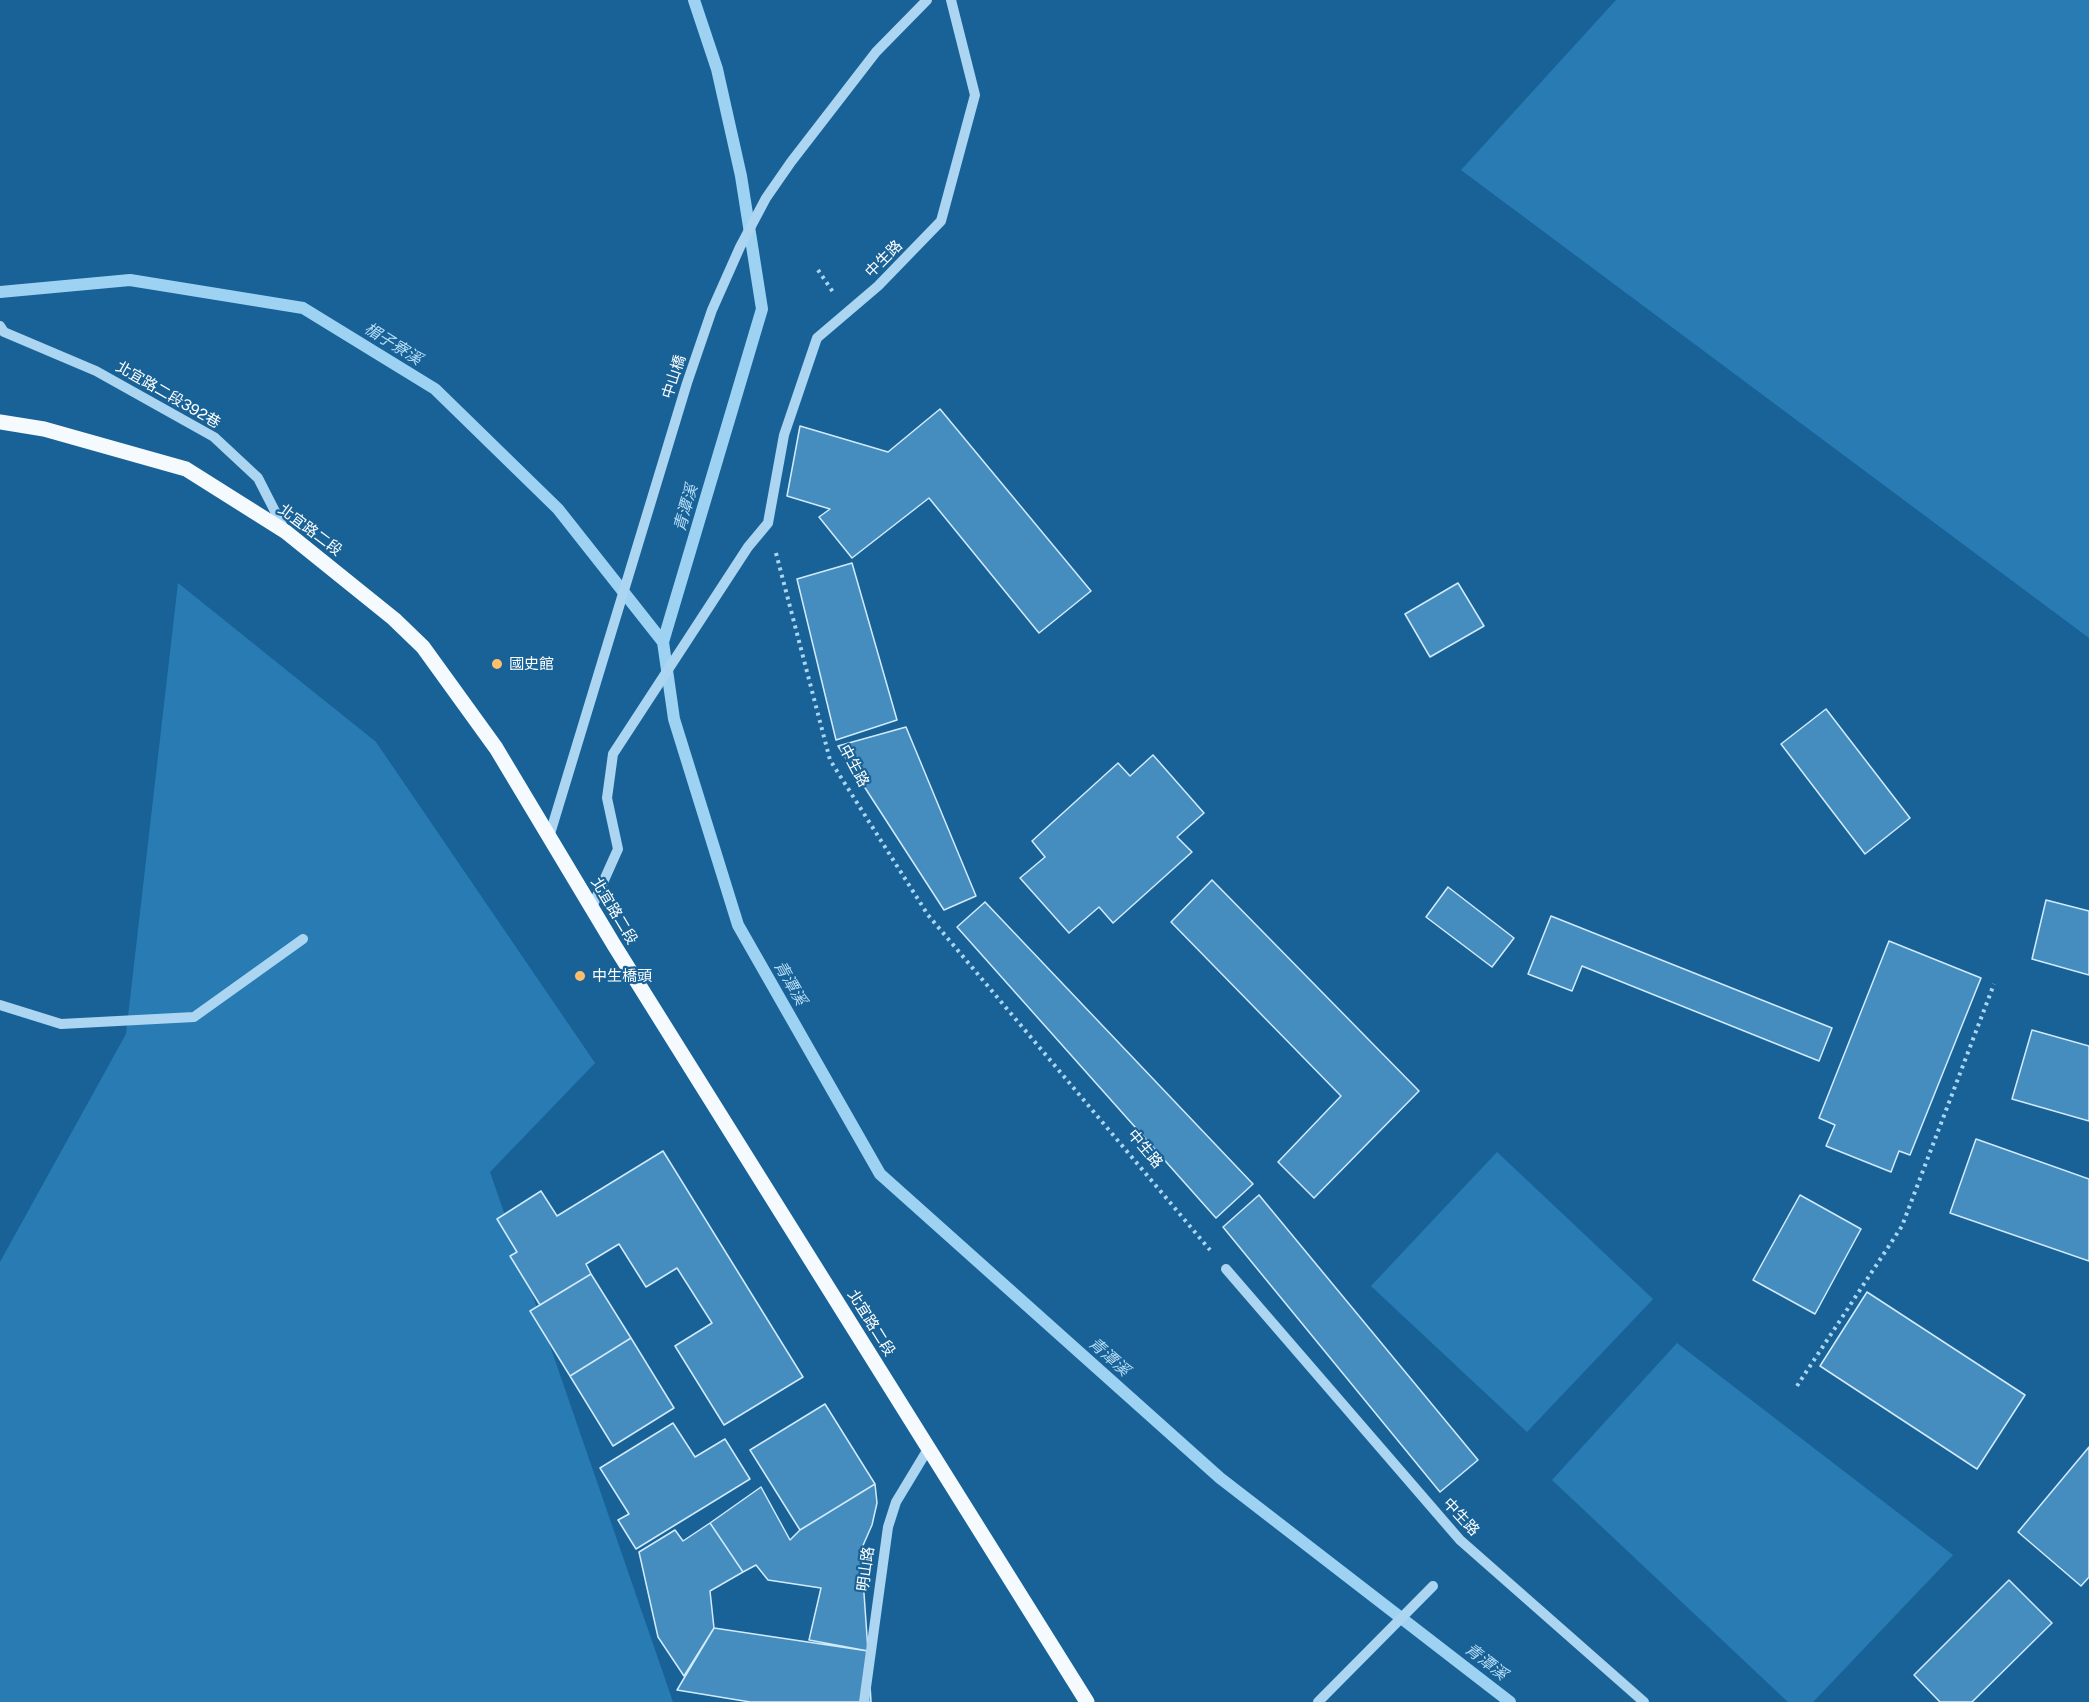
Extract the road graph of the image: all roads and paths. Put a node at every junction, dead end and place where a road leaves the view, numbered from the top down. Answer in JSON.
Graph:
{"nodes":[{"id":1,"x":927,"y":0,"type":"edge"},
{"id":2,"x":951,"y":0,"type":"edge"},
{"id":3,"x":0,"y":326,"type":"edge"},
{"id":4,"x":0,"y":422,"type":"edge"},
{"id":5,"x":768,"y":523,"type":"junction"},
{"id":6,"x":285,"y":532,"type":"junction"},
{"id":7,"x":549,"y":837,"type":"junction"},
{"id":8,"x":592,"y":907,"type":"junction"},
{"id":9,"x":303,"y":939,"type":"dead end"},
{"id":10,"x":1994,"y":984,"type":"dead end"},
{"id":11,"x":0,"y":1005,"type":"edge"},
{"id":12,"x":1226,"y":1269,"type":"joint"},
{"id":13,"x":1797,"y":1386,"type":"dead end"},
{"id":14,"x":928,"y":1449,"type":"junction"},
{"id":15,"x":1433,"y":1586,"type":"dead end"},
{"id":16,"x":1321,"y":1699,"type":"edge"},
{"id":17,"x":864,"y":1702,"type":"edge"},
{"id":18,"x":1087,"y":1702,"type":"edge"},
{"id":19,"x":1644,"y":1702,"type":"edge"}],
"edges":[{"from":1,"to":7,"type":"street","name":"中山橋"},
{"from":2,"to":5,"type":"street","name":"中生路"},
{"from":3,"to":6,"type":"street","name":"北宜路二段392巷"},
{"from":4,"to":6,"type":"main road","name":"北宜路二段"},
{"from":5,"to":8,"type":"street","name":"中生路"},
{"from":5,"to":12,"type":"path","name":"中生路"},
{"from":6,"to":7,"type":"main road","name":"北宜路二段"},
{"from":7,"to":8,"type":"main road","name":"北宜路二段"},
{"from":8,"to":14,"type":"main road","name":"北宜路二段"},
{"from":9,"to":11,"type":"street"},
{"from":10,"to":13,"type":"path"},
{"from":12,"to":19,"type":"street","name":"中生路"},
{"from":14,"to":17,"type":"street","name":"明山路"},
{"from":14,"to":18,"type":"main road","name":"北宜路二段"},
{"from":15,"to":16,"type":"street"}]}
